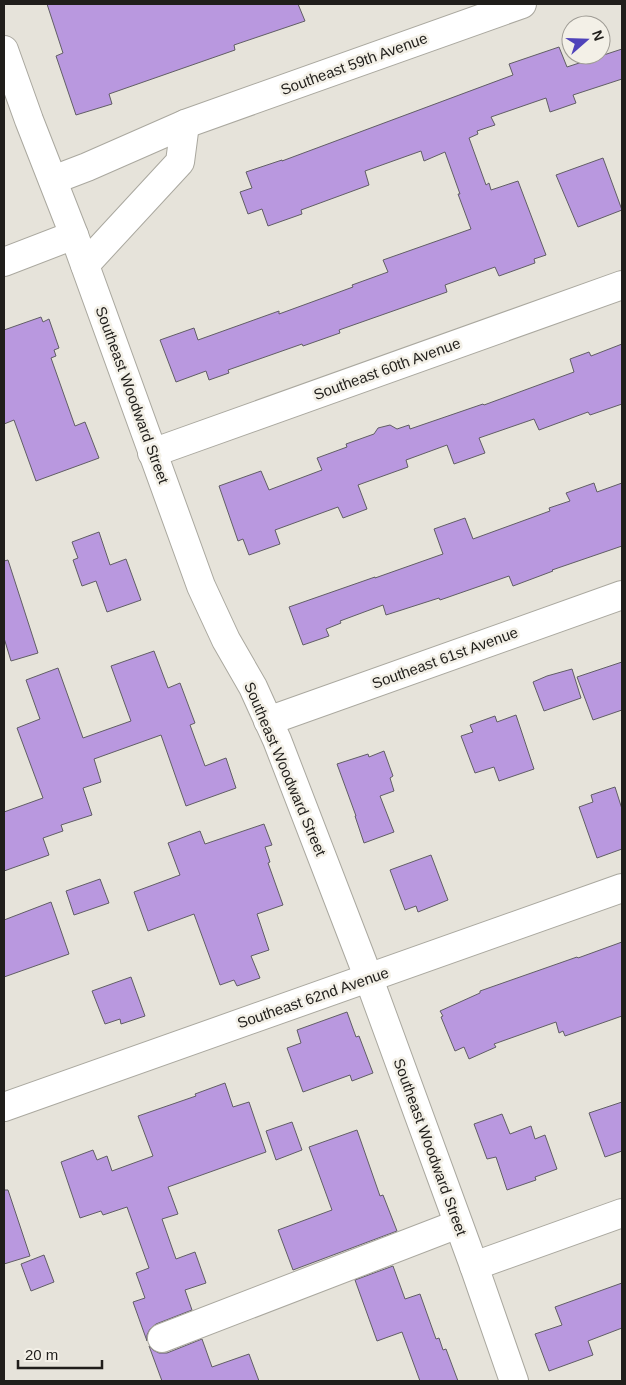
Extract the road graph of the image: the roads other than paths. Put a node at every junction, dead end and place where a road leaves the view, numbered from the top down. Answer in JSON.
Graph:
{"nodes":[{"id":1,"x":522,"y":4,"type":"edge"},
{"id":2,"x":4,"y":50,"type":"edge"},
{"id":3,"x":185,"y":124,"type":"junction"},
{"id":4,"x":53,"y":180,"type":"junction"},
{"id":5,"x":74,"y":235,"type":"junction"},
{"id":6,"x":4,"y":262,"type":"edge"},
{"id":7,"x":85,"y":266,"type":"junction"},
{"id":8,"x":622,"y":285,"type":"edge"},
{"id":9,"x":152,"y":453,"type":"junction"},
{"id":10,"x":622,"y":595,"type":"edge"},
{"id":11,"x":268,"y":721,"type":"junction"},
{"id":12,"x":622,"y":888,"type":"edge"},
{"id":13,"x":369,"y":978,"type":"junction"},
{"id":14,"x":4,"y":1108,"type":"edge"},
{"id":15,"x":622,"y":1213,"type":"edge"},
{"id":16,"x":458,"y":1224,"type":"junction"},
{"id":17,"x":474,"y":1266,"type":"junction"},
{"id":18,"x":162,"y":1338,"type":"dead end"},
{"id":19,"x":514,"y":1381,"type":"edge"}],
"edges":[{"from":1,"to":3,"type":"street","name":"Southeast 59th Avenue"},
{"from":2,"to":4,"type":"street","name":"Southeast Woodward Street"},
{"from":3,"to":4,"type":"street","name":"Southeast 59th Avenue"},
{"from":3,"to":7,"type":"street"},
{"from":4,"to":5,"type":"street","name":"Southeast Woodward Street"},
{"from":5,"to":6,"type":"street"},
{"from":5,"to":7,"type":"street","name":"Southeast Woodward Street"},
{"from":7,"to":9,"type":"street","name":"Southeast Woodward Street"},
{"from":8,"to":9,"type":"street","name":"Southeast 60th Avenue"},
{"from":9,"to":11,"type":"street","name":"Southeast Woodward Street"},
{"from":10,"to":11,"type":"street","name":"Southeast 61st Avenue"},
{"from":11,"to":13,"type":"street","name":"Southeast Woodward Street"},
{"from":12,"to":13,"type":"street","name":"Southeast 62nd Avenue"},
{"from":13,"to":14,"type":"street","name":"Southeast 62nd Avenue"},
{"from":13,"to":16,"type":"street","name":"Southeast Woodward Street"},
{"from":15,"to":17,"type":"street"},
{"from":16,"to":17,"type":"street","name":"Southeast Woodward Street"},
{"from":16,"to":18,"type":"street"},
{"from":17,"to":19,"type":"street","name":"Southeast Woodward Street"}]}
